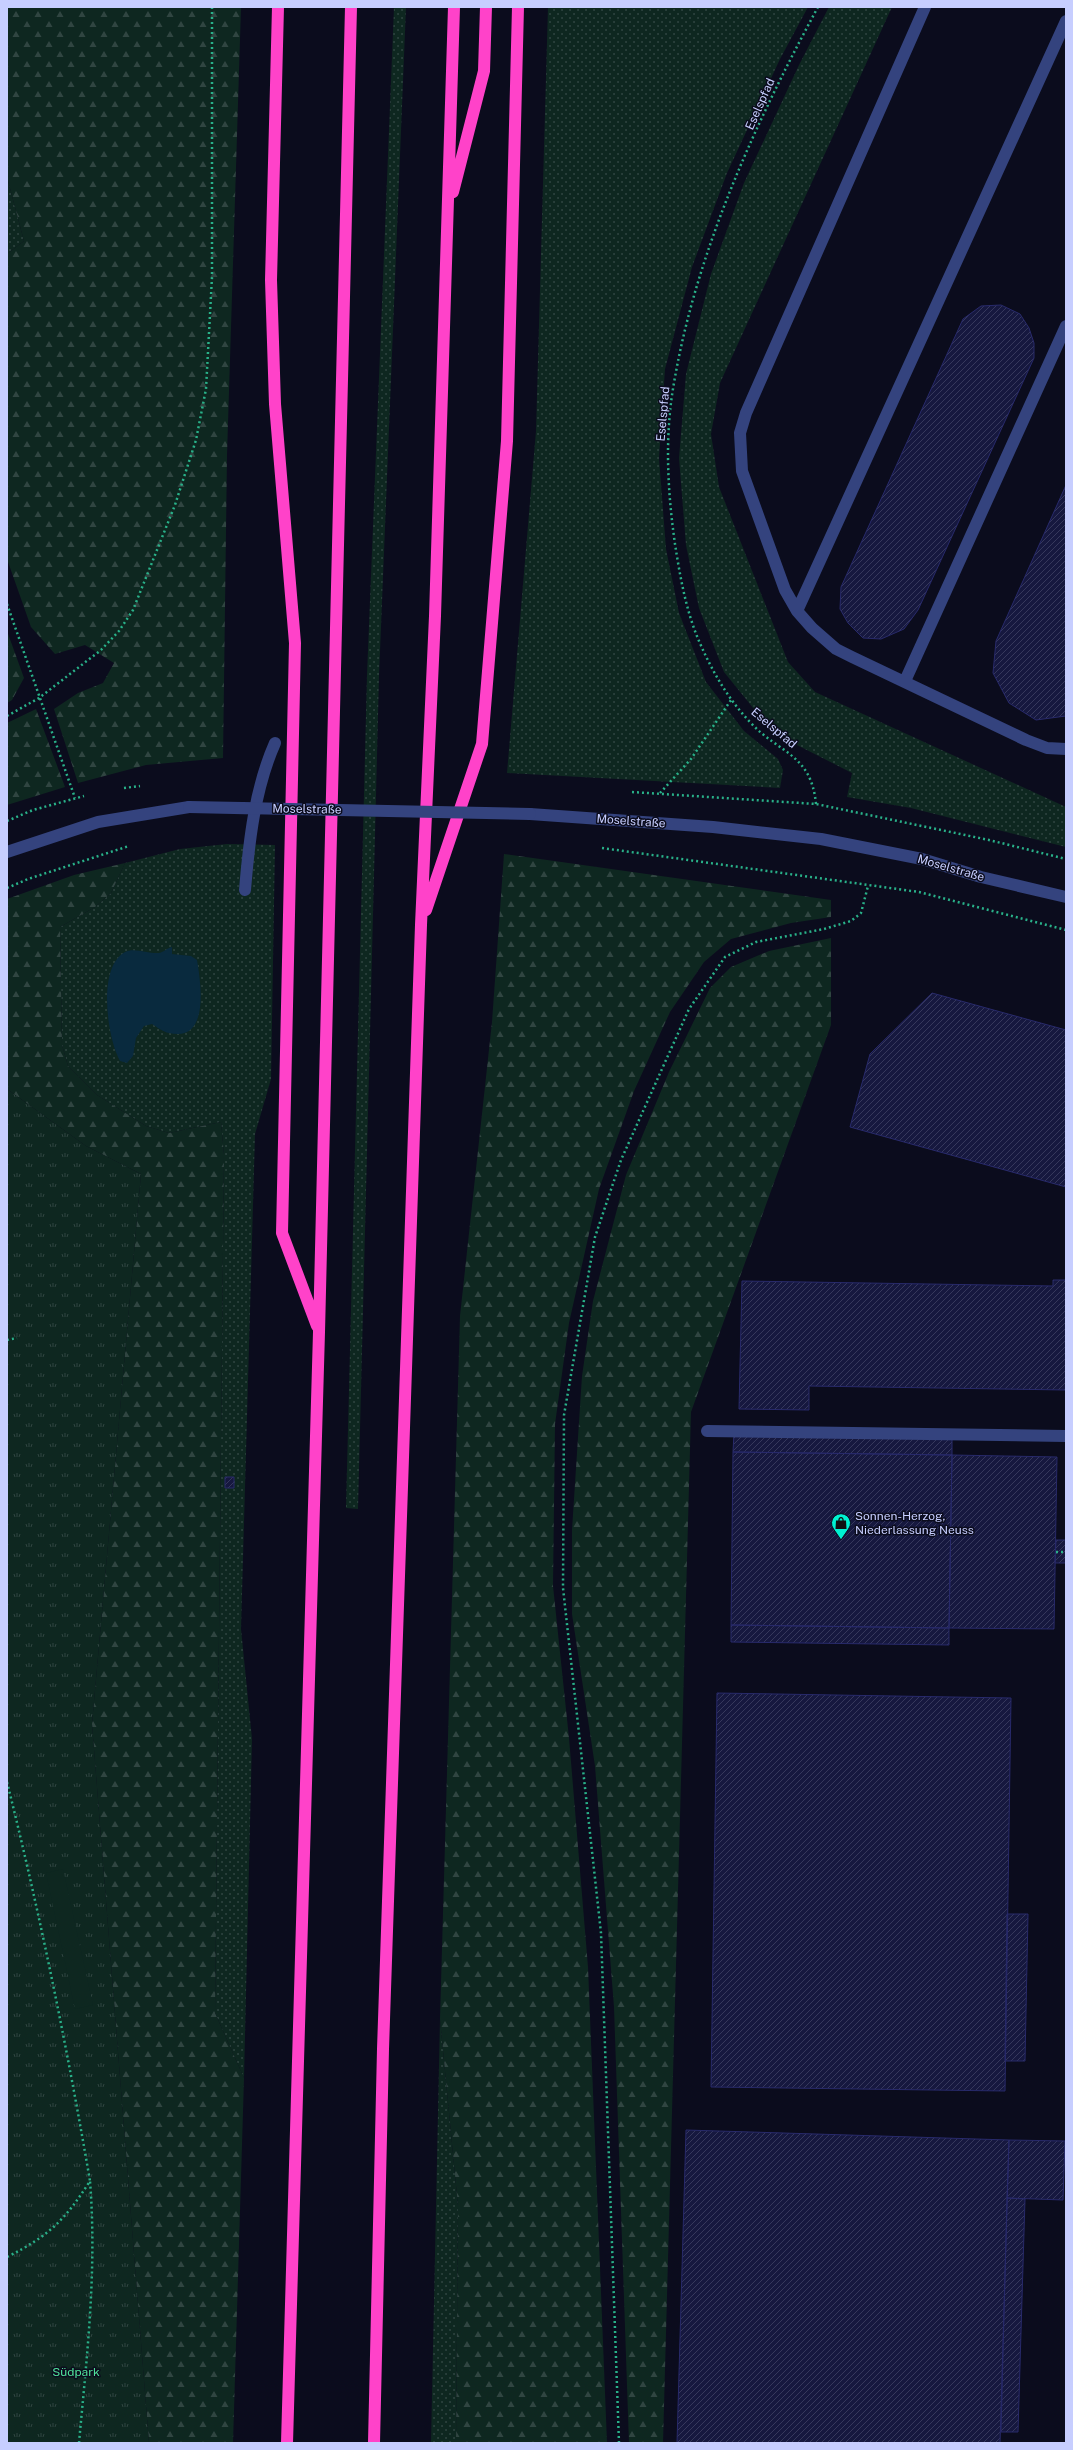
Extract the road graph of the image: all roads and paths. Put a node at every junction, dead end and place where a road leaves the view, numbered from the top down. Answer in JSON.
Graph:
{"nodes":[{"id":1,"x":212,"y":7,"type":"edge"},
{"id":2,"x":278,"y":7,"type":"edge"},
{"id":3,"x":346,"y":7,"type":"edge"},
{"id":4,"x":351,"y":7,"type":"edge"},
{"id":5,"x":454,"y":7,"type":"edge"},
{"id":6,"x":486,"y":7,"type":"edge"},
{"id":7,"x":518,"y":7,"type":"edge"},
{"id":8,"x":818,"y":7,"type":"edge"},
{"id":9,"x":925,"y":7,"type":"edge"},
{"id":10,"x":1066,"y":21,"type":"edge"},
{"id":11,"x":349,"y":38,"type":"junction"},
{"id":12,"x":447,"y":215,"type":"junction"},
{"id":13,"x":1066,"y":326,"type":"edge"},
{"id":14,"x":7,"y":604,"type":"edge"},
{"id":15,"x":797,"y":611,"type":"junction"},
{"id":16,"x":905,"y":681,"type":"junction"},
{"id":17,"x":39,"y":698,"type":"junction"},
{"id":18,"x":731,"y":700,"type":"junction"},
{"id":19,"x":7,"y":716,"type":"edge"},
{"id":20,"x":275,"y":743,"type":"dead end"},
{"id":21,"x":1066,"y":750,"type":"edge"},
{"id":22,"x":816,"y":804,"type":"junction"},
{"id":23,"x":7,"y":821,"type":"edge"},
{"id":24,"x":134,"y":845,"type":"dead end"},
{"id":25,"x":598,"y":848,"type":"dead end"},
{"id":26,"x":7,"y":852,"type":"edge"},
{"id":27,"x":1066,"y":859,"type":"edge"},
{"id":28,"x":868,"y":886,"type":"junction"},
{"id":29,"x":7,"y":888,"type":"edge"},
{"id":30,"x":245,"y":890,"type":"dead end"},
{"id":31,"x":1066,"y":897,"type":"edge"},
{"id":32,"x":421,"y":924,"type":"junction"},
{"id":33,"x":1066,"y":930,"type":"edge"},
{"id":34,"x":319,"y":1332,"type":"junction"},
{"id":35,"x":17,"y":1338,"type":"dead end"},
{"id":36,"x":7,"y":1340,"type":"edge"},
{"id":37,"x":707,"y":1431,"type":"dead end"},
{"id":38,"x":1066,"y":1436,"type":"edge"},
{"id":39,"x":1056,"y":1552,"type":"dead end"},
{"id":40,"x":1066,"y":1552,"type":"edge"},
{"id":41,"x":7,"y":1782,"type":"edge"},
{"id":42,"x":90,"y":2181,"type":"junction"},
{"id":43,"x":7,"y":2257,"type":"edge"},
{"id":44,"x":79,"y":2443,"type":"edge"},
{"id":45,"x":287,"y":2443,"type":"edge"},
{"id":46,"x":374,"y":2443,"type":"edge"},
{"id":47,"x":619,"y":2443,"type":"edge"}],
"edges":[{"from":1,"to":17,"type":"path"},
{"from":2,"to":34,"type":"highway"},
{"from":3,"to":11,"type":"highway"},
{"from":4,"to":11,"type":"highway"},
{"from":5,"to":12,"type":"highway"},
{"from":6,"to":12,"type":"highway"},
{"from":7,"to":32,"type":"highway"},
{"from":8,"to":18,"type":"path","name":"Eselspfad"},
{"from":9,"to":15,"type":"street"},
{"from":10,"to":15,"type":"street"},
{"from":11,"to":34,"type":"highway"},
{"from":12,"to":32,"type":"highway"},
{"from":13,"to":16,"type":"street"},
{"from":14,"to":17,"type":"path"},
{"from":15,"to":16,"type":"street"},
{"from":16,"to":21,"type":"street"},
{"from":17,"to":19,"type":"path"},
{"from":17,"to":23,"type":"path"},
{"from":18,"to":22,"type":"path","name":"Eselspfad"},
{"from":18,"to":22,"type":"path"},
{"from":20,"to":30,"type":"street"},
{"from":22,"to":27,"type":"path"},
{"from":24,"to":29,"type":"path"},
{"from":25,"to":28,"type":"path"},
{"from":26,"to":31,"type":"street","name":"Moselstraße","bridge":true},
{"from":28,"to":33,"type":"path"},
{"from":28,"to":47,"type":"path"},
{"from":32,"to":46,"type":"highway"},
{"from":34,"to":45,"type":"highway"},
{"from":35,"to":36,"type":"path"},
{"from":37,"to":38,"type":"street"},
{"from":39,"to":40,"type":"path"},
{"from":41,"to":42,"type":"path"},
{"from":42,"to":43,"type":"path"},
{"from":42,"to":44,"type":"path"}]}
